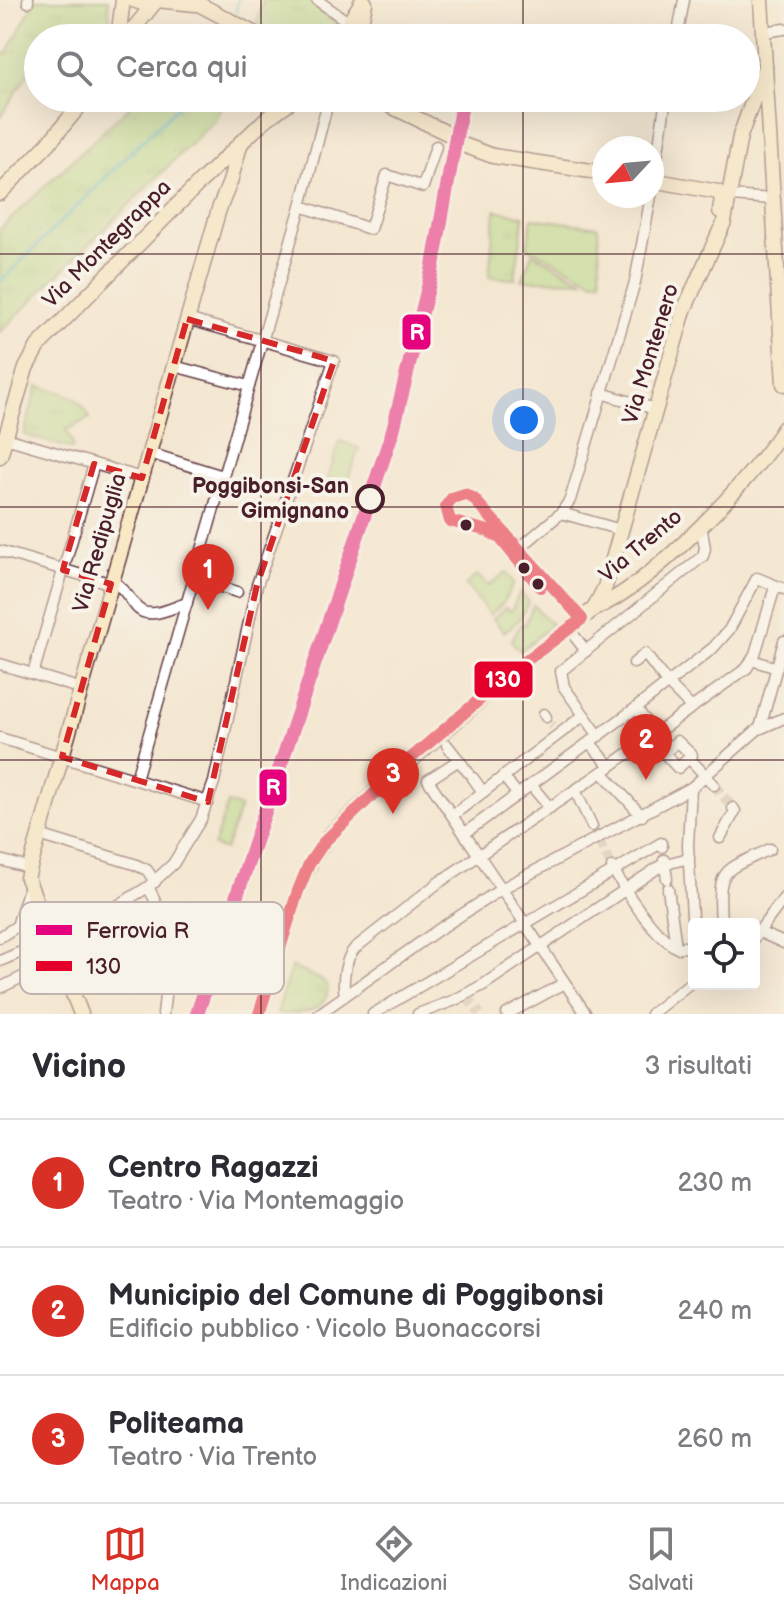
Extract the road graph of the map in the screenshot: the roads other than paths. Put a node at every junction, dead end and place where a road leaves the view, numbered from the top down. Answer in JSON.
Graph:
{"nodes":[{"id":1,"x":123,"y":0,"type":"edge"},
{"id":2,"x":133,"y":0,"type":"edge"},
{"id":3,"x":364,"y":0,"type":"edge"},
{"id":4,"x":684,"y":0,"type":"edge"},
{"id":5,"x":761,"y":0,"type":"edge"},
{"id":6,"x":157,"y":1,"type":"edge"},
{"id":7,"x":193,"y":2,"type":"edge"},
{"id":8,"x":323,"y":2,"type":"edge"},
{"id":9,"x":120,"y":24,"type":"edge"},
{"id":10,"x":138,"y":24,"type":"edge"},
{"id":11,"x":238,"y":24,"type":"edge"},
{"id":12,"x":349,"y":24,"type":"edge"},
{"id":13,"x":358,"y":24,"type":"edge"},
{"id":14,"x":680,"y":24,"type":"edge"},
{"id":15,"x":784,"y":29,"type":"edge"},
{"id":16,"x":763,"y":32,"type":"junction"},
{"id":17,"x":765,"y":67,"type":"junction"},
{"id":18,"x":760,"y":81,"type":"edge"},
{"id":19,"x":74,"y":112,"type":"edge"},
{"id":20,"x":276,"y":112,"type":"edge"},
{"id":21,"x":325,"y":112,"type":"edge"},
{"id":22,"x":403,"y":112,"type":"edge"},
{"id":23,"x":664,"y":112,"type":"edge"},
{"id":24,"x":749,"y":112,"type":"edge"},
{"id":25,"x":770,"y":131,"type":"junction"},
{"id":26,"x":447,"y":133,"type":"dead end"},
{"id":27,"x":660,"y":136,"type":"edge"},
{"id":28,"x":740,"y":136,"type":"junction"},
{"id":29,"x":241,"y":142,"type":"junction"},
{"id":30,"x":436,"y":146,"type":"dead end"},
{"id":31,"x":466,"y":146,"type":"dead end"},
{"id":32,"x":592,"y":171,"type":"edge"},
{"id":33,"x":202,"y":180,"type":"junction"},
{"id":34,"x":664,"y":188,"type":"edge"},
{"id":35,"x":0,"y":193,"type":"edge"},
{"id":36,"x":730,"y":196,"type":"junction"},
{"id":37,"x":773,"y":199,"type":"junction"},
{"id":38,"x":301,"y":206,"type":"junction"},
{"id":39,"x":648,"y":208,"type":"edge"},
{"id":40,"x":219,"y":209,"type":"junction"},
{"id":41,"x":688,"y":299,"type":"junction"},
{"id":42,"x":187,"y":319,"type":"junction"},
{"id":43,"x":262,"y":341,"type":"junction"},
{"id":44,"x":174,"y":366,"type":"junction"},
{"id":45,"x":784,"y":384,"type":"edge"},
{"id":46,"x":249,"y":386,"type":"junction"},
{"id":47,"x":601,"y":393,"type":"junction"},
{"id":48,"x":655,"y":409,"type":"junction"},
{"id":49,"x":784,"y":428,"type":"edge"},
{"id":50,"x":3,"y":437,"type":"edge"},
{"id":51,"x":149,"y":453,"type":"junction"},
{"id":52,"x":0,"y":456,"type":"edge"},
{"id":53,"x":94,"y":464,"type":"junction"},
{"id":54,"x":223,"y":476,"type":"junction"},
{"id":55,"x":142,"y":478,"type":"junction"},
{"id":56,"x":476,"y":502,"type":"junction"},
{"id":57,"x":561,"y":513,"type":"junction"},
{"id":58,"x":469,"y":525,"type":"junction"},
{"id":59,"x":701,"y":525,"type":"junction"},
{"id":60,"x":621,"y":530,"type":"junction"},
{"id":61,"x":521,"y":549,"type":"junction"},
{"id":62,"x":0,"y":551,"type":"edge"},
{"id":63,"x":63,"y":570,"type":"junction"},
{"id":64,"x":608,"y":577,"type":"junction"},
{"id":65,"x":194,"y":578,"type":"junction"},
{"id":66,"x":112,"y":582,"type":"junction"},
{"id":67,"x":780,"y":588,"type":"edge"},
{"id":68,"x":237,"y":592,"type":"dead end"},
{"id":69,"x":622,"y":593,"type":"junction"},
{"id":70,"x":187,"y":603,"type":"junction"},
{"id":71,"x":588,"y":614,"type":"junction"},
{"id":72,"x":569,"y":629,"type":"junction"},
{"id":73,"x":784,"y":641,"type":"edge"},
{"id":74,"x":586,"y":651,"type":"junction"},
{"id":75,"x":752,"y":660,"type":"junction"},
{"id":76,"x":634,"y":663,"type":"dead end"},
{"id":77,"x":0,"y":664,"type":"edge"},
{"id":78,"x":777,"y":668,"type":"junction"},
{"id":79,"x":33,"y":674,"type":"junction"},
{"id":80,"x":668,"y":684,"type":"junction"},
{"id":81,"x":82,"y":689,"type":"junction"},
{"id":82,"x":636,"y":708,"type":"junction"},
{"id":83,"x":692,"y":708,"type":"junction"},
{"id":84,"x":584,"y":715,"type":"junction"},
{"id":85,"x":784,"y":718,"type":"edge"},
{"id":86,"x":760,"y":728,"type":"junction"},
{"id":87,"x":655,"y":734,"type":"junction"},
{"id":88,"x":0,"y":738,"type":"edge"},
{"id":89,"x":594,"y":739,"type":"junction"},
{"id":90,"x":447,"y":745,"type":"dead end"},
{"id":91,"x":62,"y":757,"type":"junction"},
{"id":92,"x":459,"y":760,"type":"junction"},
{"id":93,"x":606,"y":769,"type":"junction"},
{"id":94,"x":705,"y":775,"type":"junction"},
{"id":95,"x":503,"y":776,"type":"junction"},
{"id":96,"x":136,"y":779,"type":"junction"},
{"id":97,"x":531,"y":785,"type":"junction"},
{"id":98,"x":714,"y":785,"type":"tunnel mouth"},
{"id":99,"x":691,"y":788,"type":"junction"},
{"id":100,"x":575,"y":790,"type":"junction"},
{"id":101,"x":483,"y":792,"type":"junction"},
{"id":102,"x":518,"y":795,"type":"junction"},
{"id":103,"x":208,"y":802,"type":"junction"},
{"id":104,"x":550,"y":808,"type":"junction"},
{"id":105,"x":733,"y":808,"type":"dead end"},
{"id":106,"x":453,"y":815,"type":"junction"},
{"id":107,"x":642,"y":816,"type":"junction"},
{"id":108,"x":465,"y":833,"type":"junction"},
{"id":109,"x":39,"y":835,"type":"junction"},
{"id":110,"x":597,"y":836,"type":"junction"},
{"id":111,"x":720,"y":838,"type":"dead end"},
{"id":112,"x":661,"y":845,"type":"dead end"},
{"id":113,"x":770,"y":849,"type":"dead end"},
{"id":114,"x":480,"y":855,"type":"junction"},
{"id":115,"x":689,"y":858,"type":"junction"},
{"id":116,"x":0,"y":860,"type":"edge"},
{"id":117,"x":664,"y":862,"type":"junction"},
{"id":118,"x":29,"y":868,"type":"junction"},
{"id":119,"x":613,"y":869,"type":"junction"},
{"id":120,"x":151,"y":885,"type":"junction"},
{"id":121,"x":29,"y":888,"type":"junction"},
{"id":122,"x":503,"y":888,"type":"junction"},
{"id":123,"x":625,"y":890,"type":"junction"},
{"id":124,"x":784,"y":898,"type":"edge"},
{"id":125,"x":25,"y":902,"type":"edge"},
{"id":126,"x":35,"y":902,"type":"edge"},
{"id":127,"x":123,"y":902,"type":"edge"},
{"id":128,"x":155,"y":902,"type":"edge"},
{"id":129,"x":20,"y":916,"type":"edge"},
{"id":130,"x":694,"y":918,"type":"edge"},
{"id":131,"x":721,"y":918,"type":"edge"},
{"id":132,"x":526,"y":922,"type":"junction"},
{"id":133,"x":760,"y":930,"type":"edge"},
{"id":134,"x":284,"y":935,"type":"edge"},
{"id":135,"x":760,"y":936,"type":"edge"},
{"id":136,"x":1,"y":937,"type":"edge"},
{"id":137,"x":784,"y":943,"type":"edge"},
{"id":138,"x":688,"y":946,"type":"edge"},
{"id":139,"x":542,"y":947,"type":"junction"},
{"id":140,"x":676,"y":947,"type":"junction"},
{"id":141,"x":20,"y":952,"type":"edge"},
{"id":142,"x":0,"y":961,"type":"edge"},
{"id":143,"x":20,"y":981,"type":"edge"},
{"id":144,"x":565,"y":983,"type":"junction"},
{"id":145,"x":688,"y":985,"type":"edge"},
{"id":146,"x":0,"y":988,"type":"edge"},
{"id":147,"x":73,"y":994,"type":"edge"},
{"id":148,"x":165,"y":994,"type":"edge"},
{"id":149,"x":265,"y":994,"type":"edge"},
{"id":150,"x":345,"y":995,"type":"junction"},
{"id":151,"x":322,"y":1013,"type":"edge"},
{"id":152,"x":81,"y":1014,"type":"edge"},
{"id":153,"x":163,"y":1014,"type":"edge"},
{"id":154,"x":259,"y":1014,"type":"edge"},
{"id":155,"x":373,"y":1014,"type":"edge"},
{"id":156,"x":418,"y":1014,"type":"edge"},
{"id":157,"x":507,"y":1014,"type":"edge"},
{"id":158,"x":586,"y":1014,"type":"edge"},
{"id":159,"x":651,"y":1014,"type":"edge"}],
"edges":[{"from":1,"to":9,"type":"main road"},
{"from":2,"to":6,"type":"main road"},
{"from":3,"to":13,"type":"main road"},
{"from":4,"to":14,"type":"street"},
{"from":5,"to":16,"type":"main road"},
{"from":6,"to":7,"type":"main road"},
{"from":6,"to":10,"type":"main road"},
{"from":7,"to":11,"type":"main road"},
{"from":8,"to":12,"type":"street"},
{"from":15,"to":16,"type":"street"},
{"from":16,"to":17,"type":"main road"},
{"from":17,"to":18,"type":"main road","name":"Via Montenero"},
{"from":17,"to":25,"type":"main road"},
{"from":19,"to":35,"type":"main road"},
{"from":20,"to":29,"type":"main road","name":"Via Montegrappa"},
{"from":21,"to":38,"type":"street"},
{"from":22,"to":26,"type":"main road"},
{"from":23,"to":27,"type":"street"},
{"from":24,"to":28,"type":"main road","name":"Via Montenero"},
{"from":25,"to":28,"type":"main road"},
{"from":25,"to":37,"type":"main road"},
{"from":28,"to":36,"type":"main road","name":"Via Montenero"},
{"from":29,"to":33,"type":"main road","name":"Via Montegrappa"},
{"from":29,"to":40,"type":"main road","name":"Via Redipuglia"},
{"from":30,"to":38,"type":"street"},
{"from":31,"to":32,"type":"main road"},
{"from":33,"to":40,"type":"main road"},
{"from":33,"to":50,"type":"main road","name":"Via Montegrappa"},
{"from":34,"to":41,"type":"main road"},
{"from":36,"to":37,"type":"street"},
{"from":36,"to":41,"type":"main road","name":"Via Montenero"},
{"from":37,"to":45,"type":"main road"},
{"from":38,"to":43,"type":"street"},
{"from":39,"to":47,"type":"street"},
{"from":40,"to":42,"type":"main road","name":"Via Redipuglia"},
{"from":41,"to":48,"type":"main road","name":"Via Montenero"},
{"from":42,"to":43,"type":"street"},
{"from":42,"to":44,"type":"main road","name":"Via Redipuglia"},
{"from":43,"to":46,"type":"street"},
{"from":43,"to":103,"type":"street"},
{"from":44,"to":46,"type":"street"},
{"from":44,"to":51,"type":"main road","name":"Via Redipuglia"},
{"from":46,"to":54,"type":"street"},
{"from":47,"to":48,"type":"street"},
{"from":47,"to":57,"type":"street"},
{"from":48,"to":60,"type":"main road","name":"Via Montenero"},
{"from":49,"to":59,"type":"main road","name":"Via Trento"},
{"from":50,"to":52,"type":"main road","name":"Via Montegrappa"},
{"from":50,"to":53,"type":"street"},
{"from":51,"to":54,"type":"street"},
{"from":51,"to":55,"type":"main road","name":"Via Redipuglia"},
{"from":53,"to":55,"type":"street"},
{"from":53,"to":63,"type":"street"},
{"from":54,"to":65,"type":"street"},
{"from":55,"to":66,"type":"main road","name":"Via Redipuglia"},
{"from":56,"to":58,"type":"street"},
{"from":56,"to":58,"type":"street"},
{"from":56,"to":61,"type":"street"},
{"from":57,"to":60,"type":"street"},
{"from":57,"to":61,"type":"street"},
{"from":58,"to":61,"type":"street"},
{"from":59,"to":69,"type":"main road","name":"Via Trento"},
{"from":59,"to":74,"type":"street"},
{"from":60,"to":64,"type":"main road","name":"Via Montenero"},
{"from":61,"to":71,"type":"street"},
{"from":62,"to":63,"type":"street"},
{"from":63,"to":66,"type":"street"},
{"from":63,"to":79,"type":"street"},
{"from":64,"to":69,"type":"main road"},
{"from":64,"to":71,"type":"main road","name":"Via Montenero"},
{"from":65,"to":68,"type":"street"},
{"from":65,"to":70,"type":"street"},
{"from":66,"to":70,"type":"street"},
{"from":66,"to":81,"type":"main road","name":"Via Redipuglia"},
{"from":67,"to":75,"type":"street"},
{"from":67,"to":80,"type":"street"},
{"from":69,"to":71,"type":"main road","name":"Via Trento"},
{"from":70,"to":96,"type":"street"},
{"from":71,"to":72,"type":"main road","name":"Via Trento"},
{"from":72,"to":74,"type":"street"},
{"from":72,"to":134,"type":"main road","name":"Via Trento"},
{"from":73,"to":78,"type":"street"},
{"from":74,"to":84,"type":"street"},
{"from":75,"to":78,"type":"street"},
{"from":75,"to":83,"type":"street"},
{"from":76,"to":80,"type":"street"},
{"from":77,"to":79,"type":"street"},
{"from":78,"to":86,"type":"street"},
{"from":79,"to":81,"type":"street"},
{"from":80,"to":82,"type":"street"},
{"from":80,"to":83,"type":"street"},
{"from":81,"to":91,"type":"main road","name":"Via Redipuglia"},
{"from":82,"to":87,"type":"street"},
{"from":82,"to":89,"type":"street"},
{"from":83,"to":87,"type":"street"},
{"from":84,"to":89,"type":"street"},
{"from":84,"to":95,"type":"street"},
{"from":85,"to":86,"type":"street"},
{"from":86,"to":94,"type":"street"},
{"from":87,"to":93,"type":"street"},
{"from":87,"to":94,"type":"street"},
{"from":88,"to":91,"type":"street"},
{"from":89,"to":93,"type":"street"},
{"from":89,"to":97,"type":"street"},
{"from":90,"to":92,"type":"street"},
{"from":91,"to":96,"type":"street"},
{"from":91,"to":109,"type":"main road","name":"Via Redipuglia"},
{"from":92,"to":101,"type":"street"},
{"from":92,"to":106,"type":"street"},
{"from":93,"to":100,"type":"street"},
{"from":93,"to":107,"type":"street"},
{"from":94,"to":98,"type":"street"},
{"from":94,"to":99,"type":"street"},
{"from":95,"to":101,"type":"street"},
{"from":95,"to":102,"type":"street"},
{"from":96,"to":103,"type":"street"},
{"from":97,"to":102,"type":"street"},
{"from":97,"to":104,"type":"street"},
{"from":99,"to":107,"type":"street"},
{"from":99,"to":115,"type":"street"},
{"from":100,"to":104,"type":"street"},
{"from":100,"to":110,"type":"street"},
{"from":101,"to":106,"type":"street"},
{"from":102,"to":108,"type":"street"},
{"from":103,"to":120,"type":"street"},
{"from":104,"to":114,"type":"street"},
{"from":105,"to":111,"type":"street"},
{"from":106,"to":108,"type":"street"},
{"from":107,"to":110,"type":"street"},
{"from":108,"to":114,"type":"street"},
{"from":109,"to":118,"type":"main road","name":"Via Redipuglia"},
{"from":109,"to":120,"type":"street"},
{"from":110,"to":122,"type":"street"},
{"from":112,"to":119,"type":"street"},
{"from":113,"to":131,"type":"street"},
{"from":114,"to":122,"type":"street"},
{"from":114,"to":150,"type":"street"},
{"from":115,"to":117,"type":"street"},
{"from":115,"to":130,"type":"street"},
{"from":116,"to":118,"type":"street"},
{"from":117,"to":123,"type":"street"},
{"from":117,"to":140,"type":"street"},
{"from":118,"to":121,"type":"main road","name":"Via Redipuglia"},
{"from":119,"to":123,"type":"street"},
{"from":119,"to":132,"type":"street"},
{"from":120,"to":127,"type":"street"},
{"from":120,"to":128,"type":"street"},
{"from":121,"to":125,"type":"street"},
{"from":121,"to":126,"type":"main road"},
{"from":122,"to":132,"type":"street"},
{"from":122,"to":150,"type":"street"},
{"from":123,"to":139,"type":"street"},
{"from":123,"to":140,"type":"street"},
{"from":124,"to":133,"type":"street"},
{"from":129,"to":136,"type":"street"},
{"from":132,"to":139,"type":"street"},
{"from":132,"to":155,"type":"street"},
{"from":135,"to":137,"type":"street"},
{"from":138,"to":140,"type":"street"},
{"from":139,"to":144,"type":"street"},
{"from":139,"to":156,"type":"street"},
{"from":141,"to":142,"type":"street"},
{"from":143,"to":146,"type":"street"},
{"from":144,"to":157,"type":"street"},
{"from":144,"to":158,"type":"street"},
{"from":145,"to":159,"type":"street"},
{"from":147,"to":152,"type":"main road"},
{"from":148,"to":153,"type":"street"},
{"from":149,"to":154,"type":"main road","name":"Via Trento"},
{"from":150,"to":151,"type":"street"}]}
